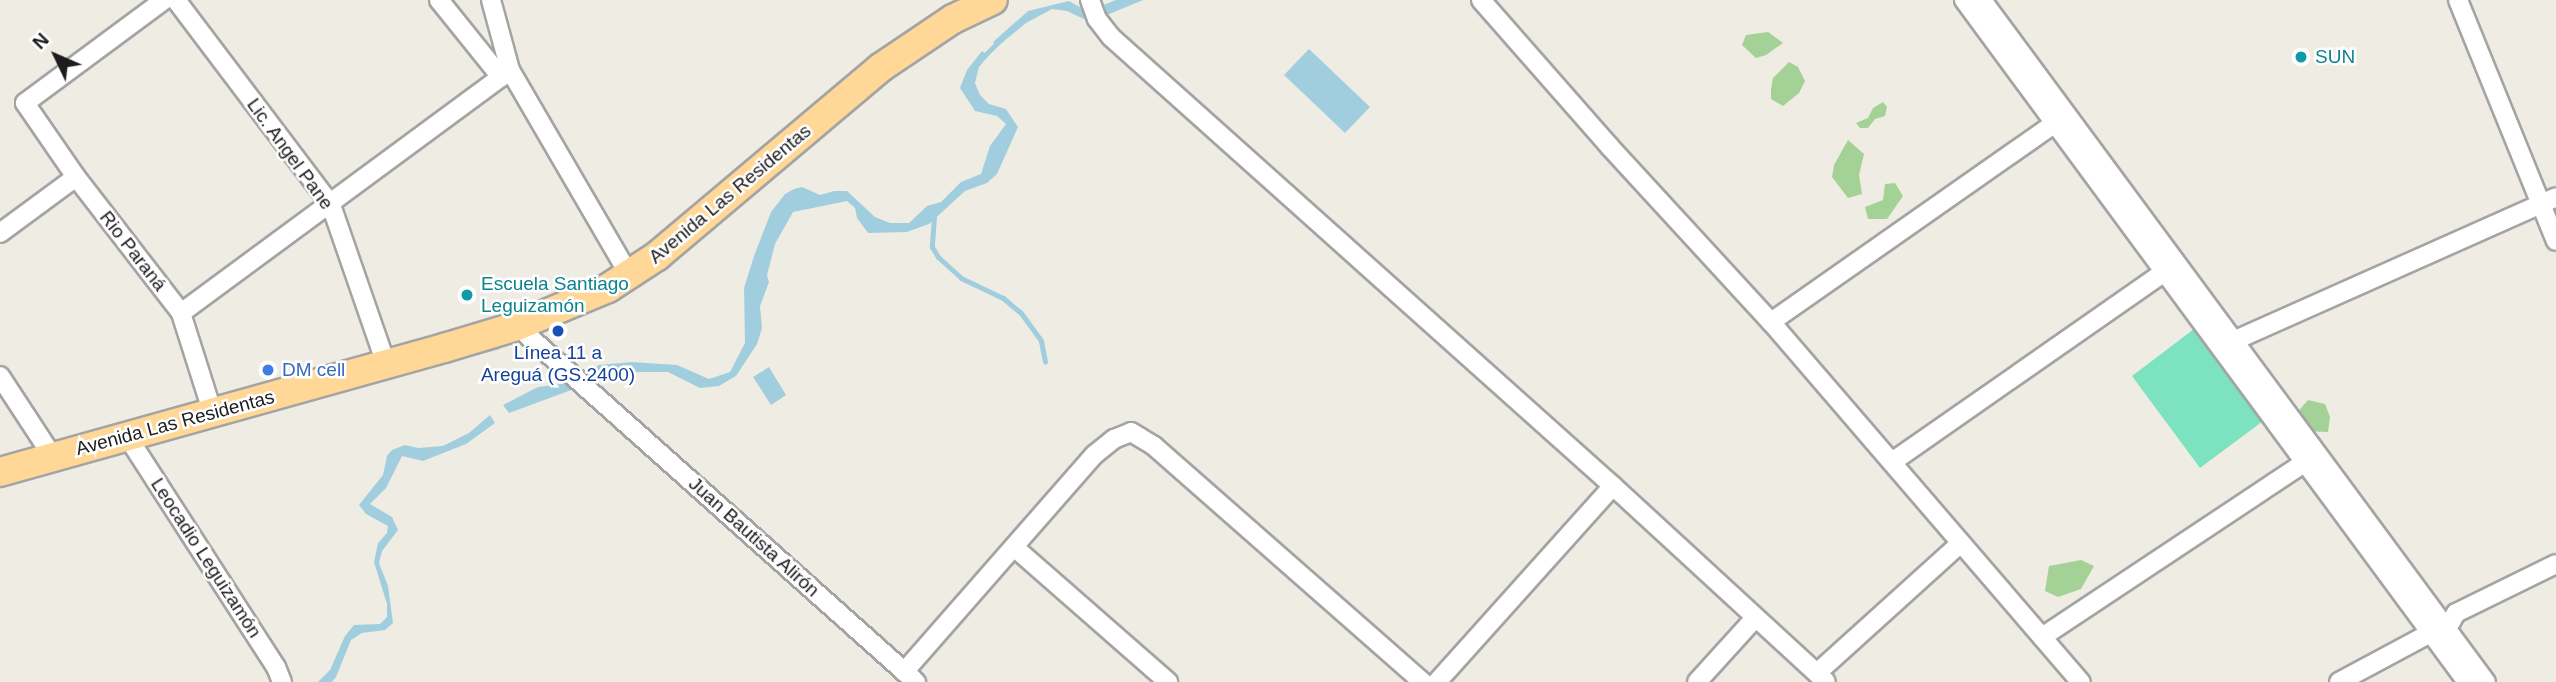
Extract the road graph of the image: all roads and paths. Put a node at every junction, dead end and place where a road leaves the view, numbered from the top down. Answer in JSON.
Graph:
{"nodes":[{"id":1,"x":164,"y":0,"type":"edge"},
{"id":2,"x":176,"y":0,"type":"edge"},
{"id":3,"x":439,"y":0,"type":"edge"},
{"id":4,"x":491,"y":0,"type":"edge"},
{"id":5,"x":993,"y":0,"type":"edge"},
{"id":6,"x":1481,"y":0,"type":"edge"},
{"id":7,"x":1965,"y":0,"type":"edge"},
{"id":8,"x":1982,"y":0,"type":"edge"},
{"id":9,"x":2458,"y":0,"type":"edge"},
{"id":10,"x":1093,"y":7,"type":"edge"},
{"id":11,"x":506,"y":73,"type":"junction"},
{"id":12,"x":2061,"y":119,"type":"junction"},
{"id":13,"x":76,"y":177,"type":"junction"},
{"id":14,"x":2549,"y":200,"type":"edge"},
{"id":15,"x":331,"y":205,"type":"junction"},
{"id":16,"x":0,"y":233,"type":"edge"},
{"id":17,"x":2556,"y":241,"type":"edge"},
{"id":18,"x":2171,"y":268,"type":"junction"},
{"id":19,"x":630,"y":276,"type":"junction"},
{"id":20,"x":181,"y":313,"type":"junction"},
{"id":21,"x":1771,"y":322,"type":"junction"},
{"id":22,"x":517,"y":326,"type":"junction"},
{"id":23,"x":2227,"y":344,"type":"junction"},
{"id":24,"x":386,"y":365,"type":"junction"},
{"id":25,"x":0,"y":376,"type":"edge"},
{"id":26,"x":213,"y":414,"type":"junction"},
{"id":27,"x":127,"y":436,"type":"junction"},
{"id":28,"x":53,"y":457,"type":"junction"},
{"id":29,"x":2311,"y":458,"type":"junction"},
{"id":30,"x":1892,"y":462,"type":"junction"},
{"id":31,"x":0,"y":472,"type":"edge"},
{"id":32,"x":1613,"y":486,"type":"junction"},
{"id":33,"x":1961,"y":543,"type":"junction"},
{"id":34,"x":1014,"y":547,"type":"junction"},
{"id":35,"x":2556,"y":564,"type":"edge"},
{"id":36,"x":2556,"y":577,"type":"edge"},
{"id":37,"x":1755,"y":618,"type":"junction"},
{"id":38,"x":2442,"y":626,"type":"junction"},
{"id":39,"x":2042,"y":637,"type":"junction"},
{"id":40,"x":910,"y":677,"type":"edge"},
{"id":41,"x":1821,"y":677,"type":"edge"},
{"id":42,"x":282,"y":682,"type":"edge"},
{"id":43,"x":1168,"y":682,"type":"edge"},
{"id":44,"x":1423,"y":682,"type":"edge"},
{"id":45,"x":1437,"y":682,"type":"edge"},
{"id":46,"x":1697,"y":682,"type":"edge"},
{"id":47,"x":2081,"y":682,"type":"edge"},
{"id":48,"x":2339,"y":682,"type":"edge"},
{"id":49,"x":2467,"y":682,"type":"edge"},
{"id":50,"x":2486,"y":682,"type":"edge"}],
"edges":[{"from":1,"to":13,"type":"street","name":"Rio Paraná"},
{"from":2,"to":15,"type":"street","name":"Lic. Angel Pane"},
{"from":3,"to":11,"type":"street"},
{"from":4,"to":11,"type":"street"},
{"from":5,"to":19,"type":"main road","name":"Avenida Las Residentas"},
{"from":6,"to":21,"type":"street"},
{"from":7,"to":12,"type":"street"},
{"from":8,"to":12,"type":"street"},
{"from":9,"to":14,"type":"street"},
{"from":10,"to":32,"type":"street"},
{"from":11,"to":15,"type":"street"},
{"from":11,"to":19,"type":"street"},
{"from":12,"to":18,"type":"street"},
{"from":12,"to":21,"type":"street"},
{"from":13,"to":16,"type":"street"},
{"from":13,"to":20,"type":"street","name":"Rio Paraná"},
{"from":14,"to":17,"type":"street"},
{"from":14,"to":23,"type":"street"},
{"from":15,"to":20,"type":"street"},
{"from":15,"to":24,"type":"street","name":"Lic. Angel Pane"},
{"from":18,"to":23,"type":"street"},
{"from":18,"to":30,"type":"street"},
{"from":19,"to":22,"type":"main road","name":"Avenida Las Residentas"},
{"from":20,"to":26,"type":"street","name":"Rio Paraná"},
{"from":21,"to":30,"type":"street"},
{"from":22,"to":24,"type":"main road","name":"Avenida Las Residentas"},
{"from":22,"to":40,"type":"street","name":"Juan Bautista Alirón"},
{"from":23,"to":29,"type":"street"},
{"from":24,"to":26,"type":"main road","name":"Avenida Las Residentas"},
{"from":25,"to":28,"type":"street"},
{"from":26,"to":27,"type":"main road","name":"Avenida Las Residentas"},
{"from":27,"to":28,"type":"main road","name":"Avenida Las Residentas"},
{"from":27,"to":42,"type":"street","name":"Leocadio Leguizamón"},
{"from":28,"to":31,"type":"main road","name":"Avenida Las Residentas"},
{"from":29,"to":38,"type":"street"},
{"from":29,"to":39,"type":"street"},
{"from":30,"to":33,"type":"street"},
{"from":32,"to":37,"type":"street"},
{"from":32,"to":45,"type":"street"},
{"from":33,"to":39,"type":"street"},
{"from":33,"to":41,"type":"street"},
{"from":34,"to":40,"type":"street"},
{"from":34,"to":43,"type":"street"},
{"from":34,"to":44,"type":"street"},
{"from":35,"to":38,"type":"street"},
{"from":36,"to":38,"type":"street"},
{"from":37,"to":41,"type":"street"},
{"from":37,"to":46,"type":"street"},
{"from":38,"to":48,"type":"street"},
{"from":38,"to":49,"type":"street"},
{"from":38,"to":50,"type":"street"},
{"from":39,"to":47,"type":"street"}]}
